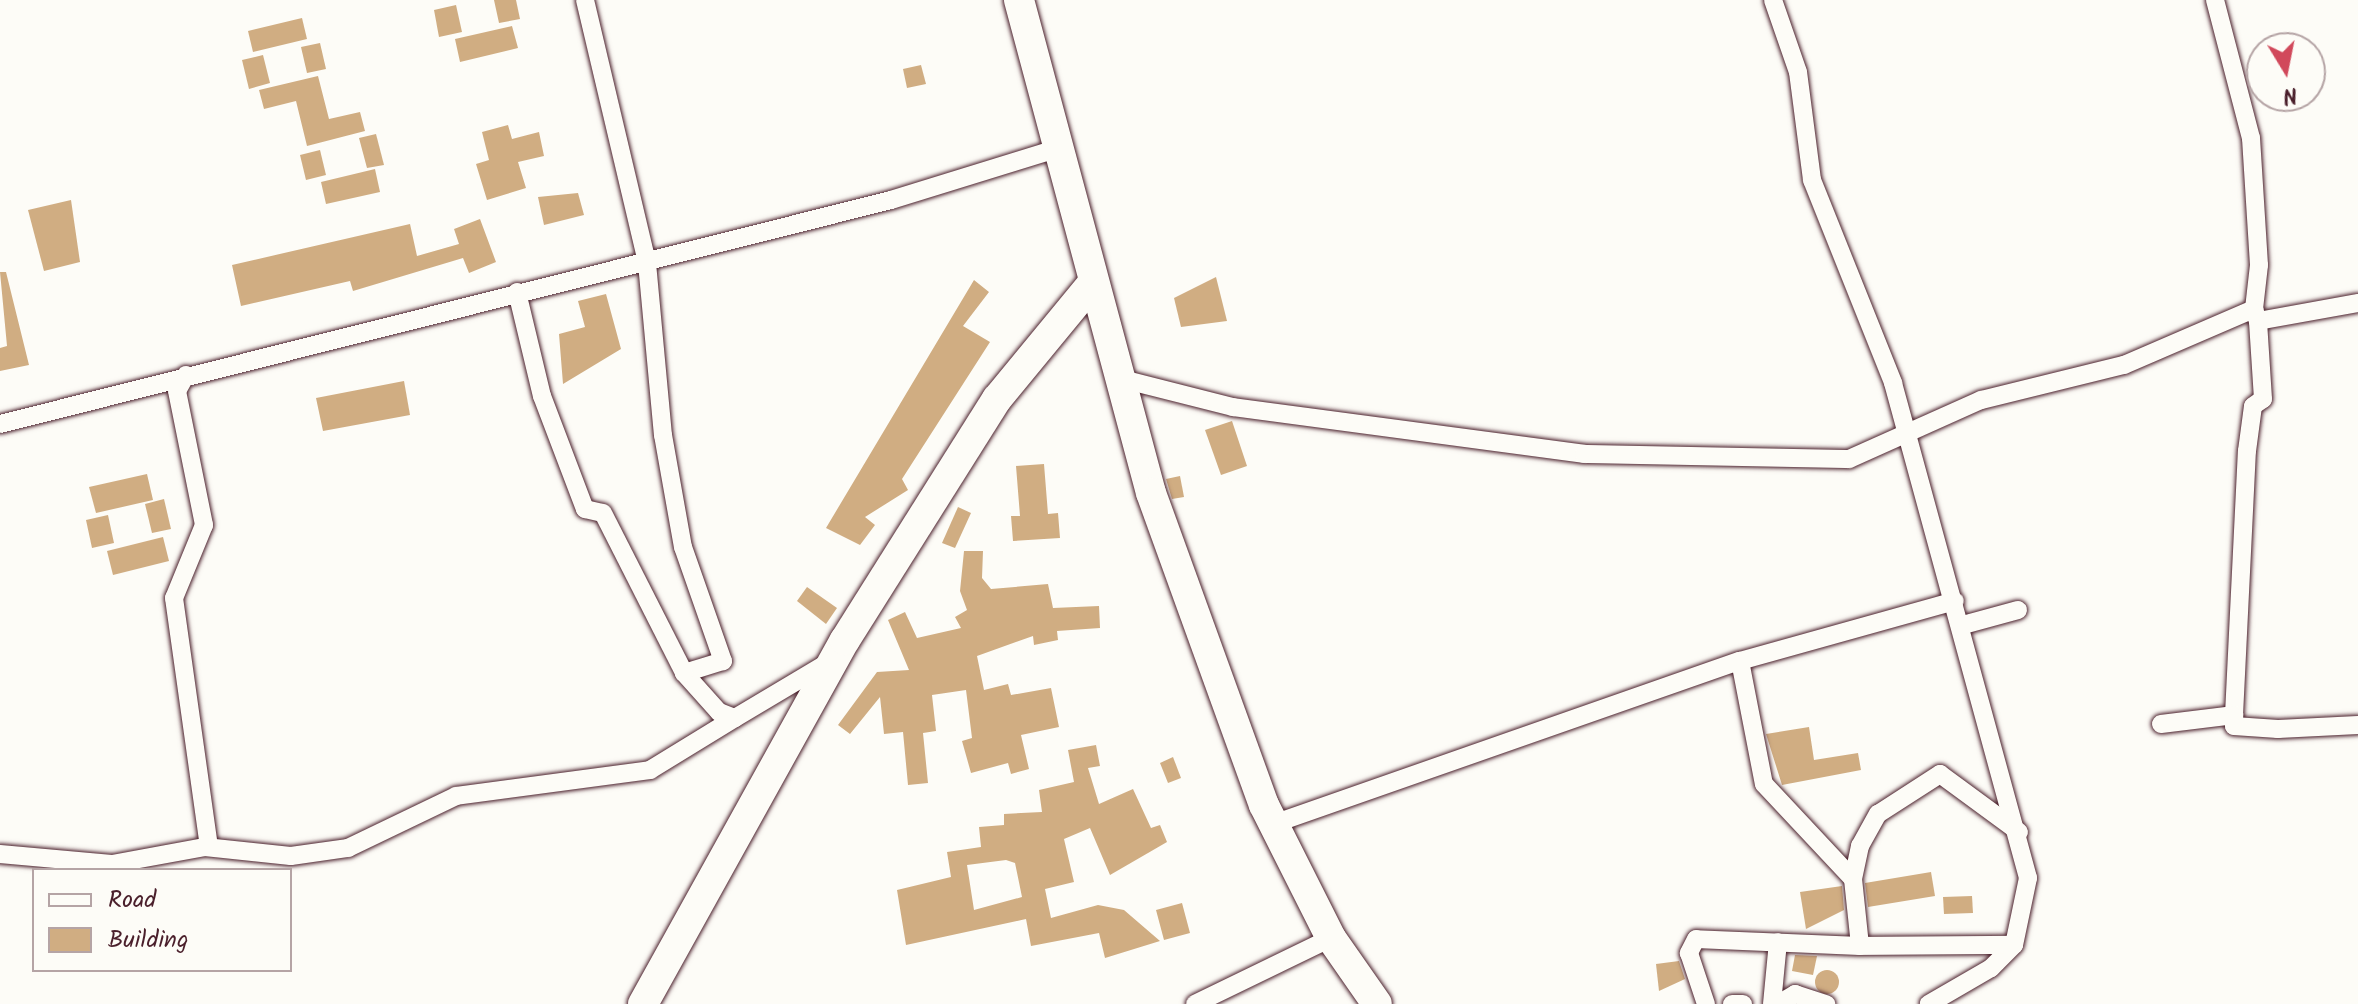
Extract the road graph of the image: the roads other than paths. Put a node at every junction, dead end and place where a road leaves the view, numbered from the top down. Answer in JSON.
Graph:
{"nodes":[{"id":1,"x":585,"y":0,"type":"edge"},
{"id":2,"x":1019,"y":0,"type":"edge"},
{"id":3,"x":1773,"y":0,"type":"edge"},
{"id":4,"x":2215,"y":0,"type":"edge"},
{"id":5,"x":1059,"y":148,"type":"junction"},
{"id":6,"x":647,"y":263,"type":"junction"},
{"id":7,"x":1091,"y":285,"type":"junction"},
{"id":8,"x":517,"y":292,"type":"junction"},
{"id":9,"x":2358,"y":303,"type":"edge"},
{"id":10,"x":2256,"y":315,"type":"junction"},
{"id":11,"x":186,"y":375,"type":"junction"},
{"id":12,"x":1118,"y":378,"type":"junction"},
{"id":13,"x":0,"y":424,"type":"edge"},
{"id":14,"x":1907,"y":439,"type":"junction"},
{"id":15,"x":1955,"y":601,"type":"junction"},
{"id":16,"x":2018,"y":610,"type":"dead end"},
{"id":17,"x":1963,"y":625,"type":"junction"},
{"id":18,"x":845,"y":640,"type":"junction"},
{"id":19,"x":1740,"y":661,"type":"junction"},
{"id":20,"x":684,"y":673,"type":"junction"},
{"id":21,"x":2234,"y":715,"type":"junction"},
{"id":22,"x":735,"y":718,"type":"junction"},
{"id":23,"x":2161,"y":724,"type":"dead end"},
{"id":24,"x":2358,"y":725,"type":"edge"},
{"id":25,"x":1279,"y":822,"type":"junction"},
{"id":26,"x":2019,"y":832,"type":"junction"},
{"id":27,"x":209,"y":847,"type":"junction"},
{"id":28,"x":0,"y":854,"type":"edge"},
{"id":29,"x":1853,"y":879,"type":"junction"},
{"id":30,"x":1331,"y":938,"type":"junction"},
{"id":31,"x":1778,"y":942,"type":"junction"},
{"id":32,"x":2014,"y":945,"type":"junction"},
{"id":33,"x":1860,"y":946,"type":"junction"},
{"id":34,"x":643,"y":1004,"type":"edge"},
{"id":35,"x":1195,"y":1004,"type":"edge"},
{"id":36,"x":1377,"y":1004,"type":"edge"},
{"id":37,"x":1706,"y":1004,"type":"edge"},
{"id":38,"x":1732,"y":1004,"type":"edge"},
{"id":39,"x":1743,"y":1004,"type":"edge"},
{"id":40,"x":1775,"y":1004,"type":"edge"},
{"id":41,"x":1826,"y":1004,"type":"edge"},
{"id":42,"x":1929,"y":1004,"type":"edge"}],
"edges":[{"from":1,"to":6,"type":"street"},
{"from":2,"to":5,"type":"main road"},
{"from":3,"to":14,"type":"street"},
{"from":4,"to":10,"type":"street"},
{"from":5,"to":6,"type":"street"},
{"from":5,"to":7,"type":"main road"},
{"from":6,"to":8,"type":"street"},
{"from":6,"to":20,"type":"street"},
{"from":7,"to":12,"type":"main road"},
{"from":7,"to":18,"type":"main road"},
{"from":8,"to":11,"type":"street"},
{"from":8,"to":20,"type":"street"},
{"from":9,"to":10,"type":"street"},
{"from":10,"to":14,"type":"street"},
{"from":10,"to":21,"type":"street"},
{"from":11,"to":13,"type":"street"},
{"from":11,"to":27,"type":"street"},
{"from":12,"to":14,"type":"street"},
{"from":12,"to":25,"type":"main road"},
{"from":14,"to":15,"type":"street"},
{"from":15,"to":17,"type":"street"},
{"from":15,"to":19,"type":"street"},
{"from":16,"to":17,"type":"street"},
{"from":17,"to":26,"type":"street"},
{"from":18,"to":22,"type":"street"},
{"from":18,"to":34,"type":"main road"},
{"from":19,"to":25,"type":"street"},
{"from":19,"to":29,"type":"street"},
{"from":20,"to":22,"type":"street"},
{"from":21,"to":23,"type":"street"},
{"from":21,"to":24,"type":"street"},
{"from":22,"to":27,"type":"street"},
{"from":25,"to":30,"type":"main road"},
{"from":26,"to":29,"type":"street"},
{"from":26,"to":32,"type":"street"},
{"from":27,"to":28,"type":"street"},
{"from":29,"to":33,"type":"street"},
{"from":30,"to":35,"type":"street"},
{"from":30,"to":36,"type":"main road"},
{"from":31,"to":33,"type":"street"},
{"from":31,"to":37,"type":"street"},
{"from":31,"to":40,"type":"street"},
{"from":32,"to":33,"type":"street"},
{"from":32,"to":42,"type":"street"},
{"from":38,"to":39,"type":"street"},
{"from":40,"to":41,"type":"street"}]}
